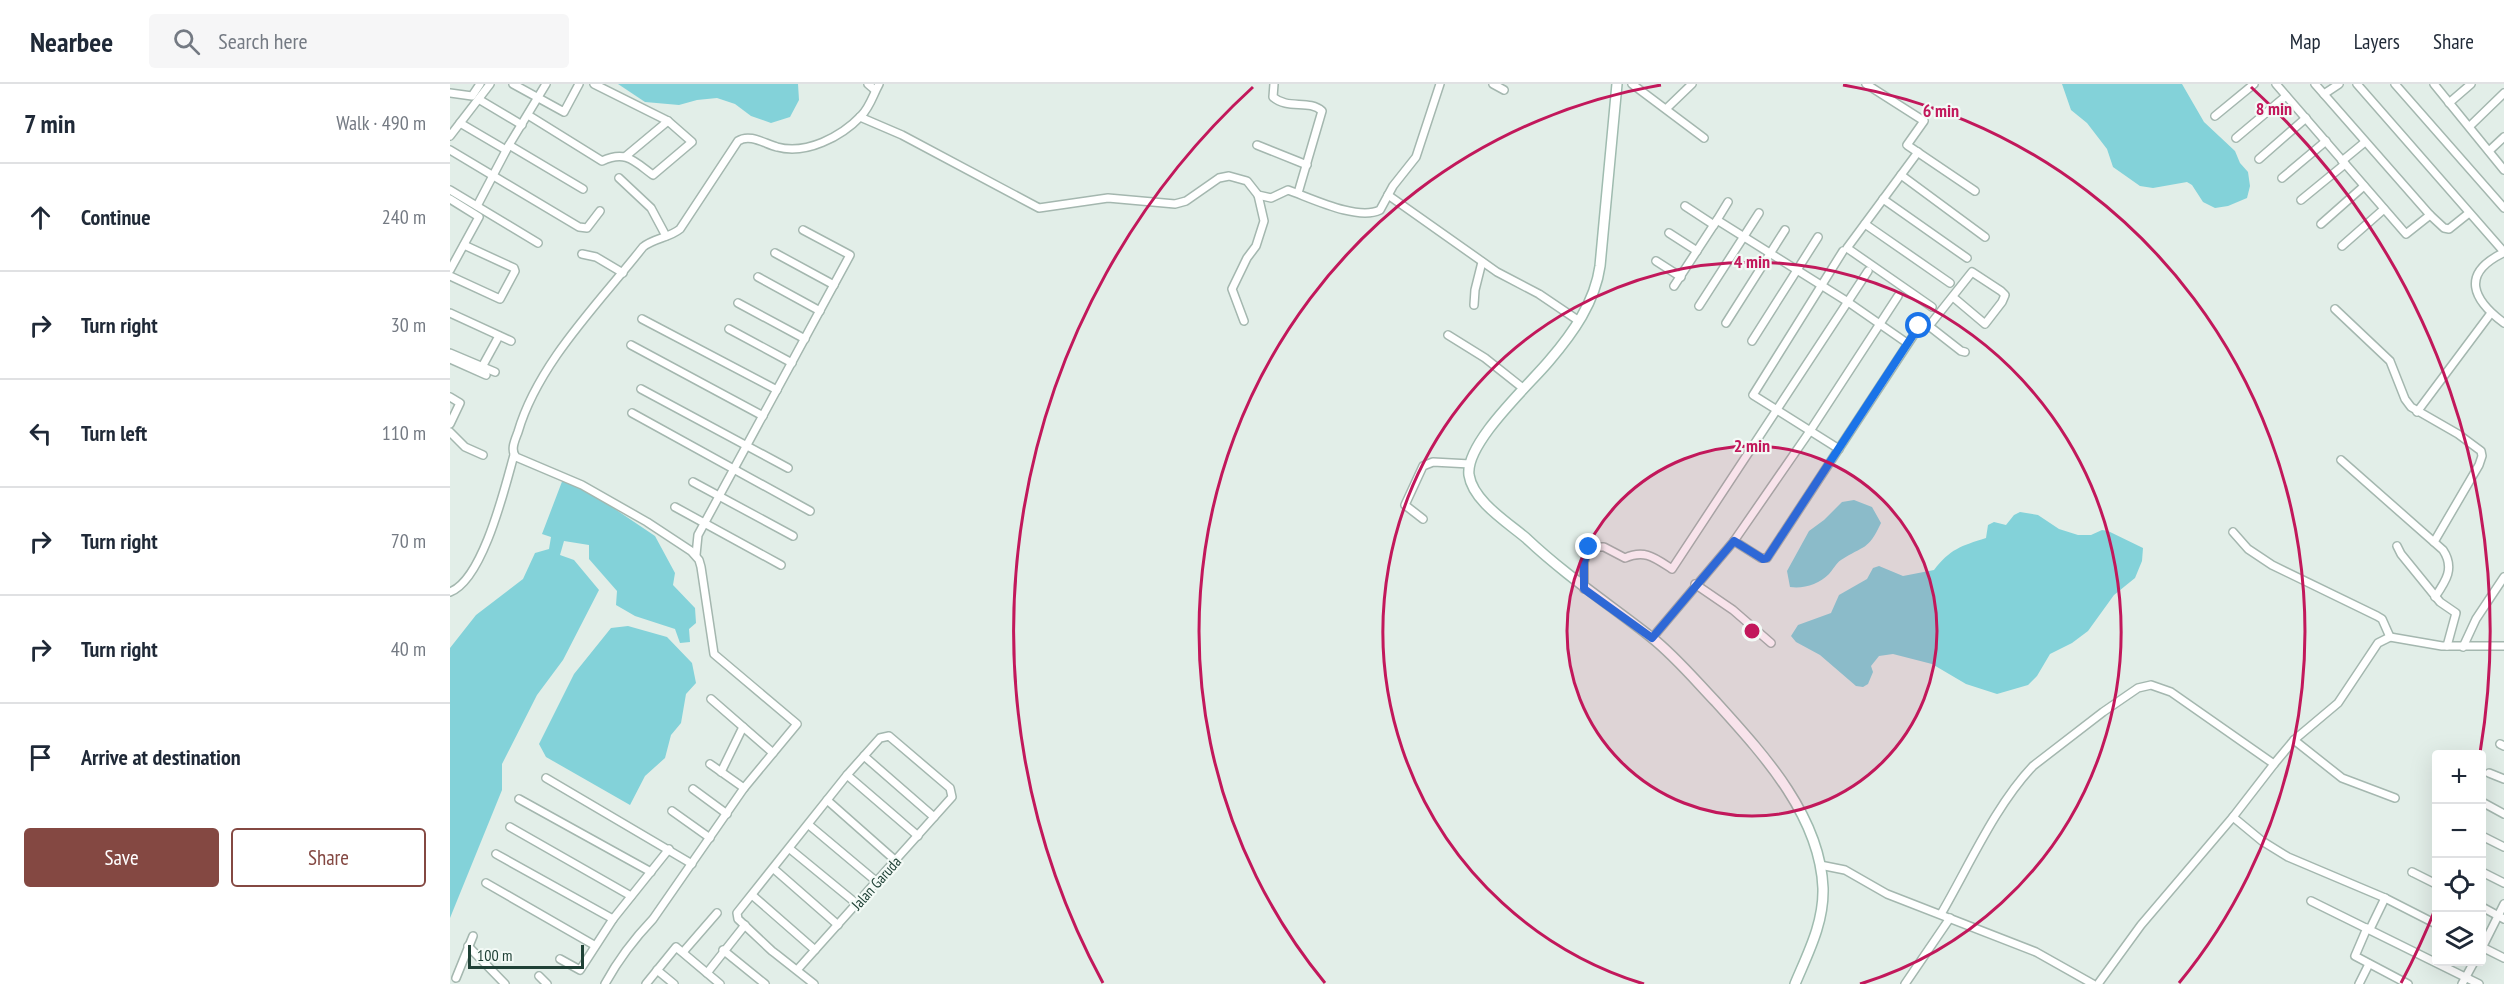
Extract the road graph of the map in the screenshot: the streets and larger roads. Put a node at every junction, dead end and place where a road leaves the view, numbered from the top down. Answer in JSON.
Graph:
{"nodes":[{"id":1,"x":513,"y":84,"type":"edge"},
{"id":2,"x":546,"y":84,"type":"edge"},
{"id":3,"x":579,"y":84,"type":"edge"},
{"id":4,"x":594,"y":84,"type":"edge"},
{"id":5,"x":868,"y":84,"type":"edge"},
{"id":6,"x":1274,"y":84,"type":"edge"},
{"id":7,"x":1440,"y":84,"type":"edge"},
{"id":8,"x":1493,"y":84,"type":"edge"},
{"id":9,"x":1617,"y":84,"type":"edge"},
{"id":10,"x":1632,"y":84,"type":"edge"},
{"id":11,"x":1692,"y":84,"type":"edge"},
{"id":12,"x":1866,"y":84,"type":"edge"},
{"id":13,"x":2254,"y":84,"type":"edge"},
{"id":14,"x":2315,"y":84,"type":"edge"},
{"id":15,"x":2339,"y":84,"type":"edge"},
{"id":16,"x":2357,"y":84,"type":"edge"},
{"id":17,"x":2395,"y":84,"type":"edge"},
{"id":18,"x":2434,"y":84,"type":"edge"},
{"id":19,"x":2471,"y":84,"type":"edge"},
{"id":20,"x":2280,"y":85,"type":"edge"},
{"id":21,"x":484,"y":86,"type":"edge"},
{"id":22,"x":877,"y":87,"type":"edge"},
{"id":23,"x":1504,"y":90,"type":"dead end"},
{"id":24,"x":450,"y":93,"type":"edge"},
{"id":25,"x":2504,"y":93,"type":"edge"},
{"id":26,"x":2324,"y":94,"type":"junction"},
{"id":27,"x":2286,"y":96,"type":"junction"},
{"id":28,"x":537,"y":99,"type":"junction"},
{"id":29,"x":480,"y":100,"type":"junction"},
{"id":30,"x":2449,"y":103,"type":"junction"},
{"id":31,"x":1667,"y":108,"type":"junction"},
{"id":32,"x":528,"y":115,"type":"junction"},
{"id":33,"x":2216,"y":116,"type":"dead end"},
{"id":34,"x":860,"y":117,"type":"junction"},
{"id":35,"x":2306,"y":118,"type":"junction"},
{"id":36,"x":668,"y":121,"type":"junction"},
{"id":37,"x":460,"y":123,"type":"junction"},
{"id":38,"x":522,"y":125,"type":"junction"},
{"id":39,"x":2470,"y":126,"type":"junction"},
{"id":40,"x":451,"y":133,"type":"edge"},
{"id":41,"x":2504,"y":137,"type":"edge"},
{"id":42,"x":1704,"y":138,"type":"dead end"},
{"id":43,"x":2236,"y":138,"type":"dead end"},
{"id":44,"x":2326,"y":141,"type":"junction"},
{"id":45,"x":2365,"y":142,"type":"junction"},
{"id":46,"x":1257,"y":145,"type":"dead end"},
{"id":47,"x":508,"y":147,"type":"junction"},
{"id":48,"x":450,"y":150,"type":"edge"},
{"id":49,"x":2489,"y":151,"type":"junction"},
{"id":50,"x":1918,"y":152,"type":"junction"},
{"id":51,"x":626,"y":156,"type":"junction"},
{"id":52,"x":2259,"y":159,"type":"dead end"},
{"id":53,"x":2344,"y":162,"type":"junction"},
{"id":54,"x":1307,"y":165,"type":"junction"},
{"id":55,"x":2504,"y":170,"type":"edge"},
{"id":56,"x":493,"y":175,"type":"junction"},
{"id":57,"x":1901,"y":175,"type":"junction"},
{"id":58,"x":619,"y":178,"type":"dead end"},
{"id":59,"x":2282,"y":178,"type":"dead end"},
{"id":60,"x":2364,"y":186,"type":"junction"},
{"id":61,"x":583,"y":189,"type":"dead end"},
{"id":62,"x":450,"y":190,"type":"edge"},
{"id":63,"x":1975,"y":191,"type":"dead end"},
{"id":64,"x":1298,"y":193,"type":"junction"},
{"id":65,"x":1258,"y":195,"type":"junction"},
{"id":66,"x":1388,"y":195,"type":"junction"},
{"id":67,"x":450,"y":199,"type":"edge"},
{"id":68,"x":1883,"y":199,"type":"junction"},
{"id":69,"x":2301,"y":200,"type":"dead end"},
{"id":70,"x":1728,"y":202,"type":"dead end"},
{"id":71,"x":1685,"y":206,"type":"dead end"},
{"id":72,"x":2504,"y":208,"type":"edge"},
{"id":73,"x":2384,"y":209,"type":"junction"},
{"id":74,"x":479,"y":210,"type":"junction"},
{"id":75,"x":600,"y":211,"type":"dead end"},
{"id":76,"x":1759,"y":213,"type":"dead end"},
{"id":77,"x":2469,"y":213,"type":"junction"},
{"id":78,"x":2430,"y":215,"type":"junction"},
{"id":79,"x":1715,"y":222,"type":"junction"},
{"id":80,"x":1865,"y":224,"type":"junction"},
{"id":81,"x":2320,"y":224,"type":"dead end"},
{"id":82,"x":803,"y":230,"type":"dead end"},
{"id":83,"x":1785,"y":230,"type":"dead end"},
{"id":84,"x":1669,"y":233,"type":"dead end"},
{"id":85,"x":666,"y":236,"type":"junction"},
{"id":86,"x":1743,"y":237,"type":"junction"},
{"id":87,"x":1818,"y":237,"type":"dead end"},
{"id":88,"x":1985,"y":237,"type":"dead end"},
{"id":89,"x":538,"y":243,"type":"dead end"},
{"id":90,"x":464,"y":245,"type":"junction"},
{"id":91,"x":2342,"y":246,"type":"dead end"},
{"id":92,"x":1697,"y":251,"type":"junction"},
{"id":93,"x":1843,"y":251,"type":"dead end"},
{"id":94,"x":776,"y":252,"type":"dead end"},
{"id":95,"x":1770,"y":253,"type":"junction"},
{"id":96,"x":2503,"y":253,"type":"edge"},
{"id":97,"x":582,"y":254,"type":"dead end"},
{"id":98,"x":1967,"y":258,"type":"dead end"},
{"id":99,"x":1656,"y":261,"type":"dead end"},
{"id":100,"x":1482,"y":262,"type":"junction"},
{"id":101,"x":450,"y":270,"type":"edge"},
{"id":102,"x":1797,"y":270,"type":"junction"},
{"id":103,"x":1868,"y":271,"type":"dead end"},
{"id":104,"x":623,"y":273,"type":"junction"},
{"id":105,"x":450,"y":276,"type":"edge"},
{"id":106,"x":758,"y":277,"type":"dead end"},
{"id":107,"x":1680,"y":277,"type":"junction"},
{"id":108,"x":1950,"y":283,"type":"dead end"},
{"id":109,"x":834,"y":285,"type":"junction"},
{"id":110,"x":1674,"y":286,"type":"dead end"},
{"id":111,"x":1822,"y":286,"type":"junction"},
{"id":112,"x":1898,"y":296,"type":"dead end"},
{"id":113,"x":1953,"y":297,"type":"junction"},
{"id":114,"x":1848,"y":302,"type":"junction"},
{"id":115,"x":738,"y":303,"type":"dead end"},
{"id":116,"x":1474,"y":305,"type":"dead end"},
{"id":117,"x":1699,"y":306,"type":"dead end"},
{"id":118,"x":1932,"y":307,"type":"dead end"},
{"id":119,"x":2335,"y":309,"type":"dead end"},
{"id":120,"x":820,"y":311,"type":"junction"},
{"id":121,"x":450,"y":313,"type":"edge"},
{"id":122,"x":2491,"y":314,"type":"junction"},
{"id":123,"x":642,"y":319,"type":"dead end"},
{"id":124,"x":1244,"y":321,"type":"dead end"},
{"id":125,"x":1579,"y":321,"type":"junction"},
{"id":126,"x":1726,"y":323,"type":"dead end"},
{"id":127,"x":2504,"y":323,"type":"edge"},
{"id":128,"x":1880,"y":324,"type":"junction"},
{"id":129,"x":1929,"y":326,"type":"junction"},
{"id":130,"x":729,"y":329,"type":"dead end"},
{"id":131,"x":1448,"y":335,"type":"dead end"},
{"id":132,"x":499,"y":336,"type":"junction"},
{"id":133,"x":805,"y":339,"type":"junction"},
{"id":134,"x":511,"y":341,"type":"dead end"},
{"id":135,"x":1752,"y":341,"type":"dead end"},
{"id":136,"x":1907,"y":344,"type":"junction"},
{"id":137,"x":632,"y":345,"type":"dead end"},
{"id":138,"x":1965,"y":352,"type":"dead end"},
{"id":139,"x":450,"y":353,"type":"edge"},
{"id":140,"x":450,"y":359,"type":"edge"},
{"id":141,"x":792,"y":363,"type":"junction"},
{"id":142,"x":482,"y":367,"type":"junction"},
{"id":143,"x":495,"y":372,"type":"dead end"},
{"id":144,"x":486,"y":375,"type":"dead end"},
{"id":145,"x":641,"y":389,"type":"dead end"},
{"id":146,"x":1524,"y":389,"type":"junction"},
{"id":147,"x":777,"y":390,"type":"junction"},
{"id":148,"x":450,"y":396,"type":"edge"},
{"id":149,"x":1777,"y":410,"type":"junction"},
{"id":150,"x":2417,"y":412,"type":"junction"},
{"id":151,"x":632,"y":413,"type":"dead end"},
{"id":152,"x":763,"y":416,"type":"junction"},
{"id":153,"x":450,"y":424,"type":"edge"},
{"id":154,"x":1810,"y":431,"type":"junction"},
{"id":155,"x":450,"y":432,"type":"edge"},
{"id":156,"x":747,"y":445,"type":"junction"},
{"id":157,"x":1839,"y":449,"type":"junction"},
{"id":158,"x":483,"y":455,"type":"dead end"},
{"id":159,"x":513,"y":455,"type":"junction"},
{"id":160,"x":2341,"y":460,"type":"dead end"},
{"id":161,"x":1470,"y":464,"type":"junction"},
{"id":162,"x":788,"y":468,"type":"dead end"},
{"id":163,"x":734,"y":470,"type":"junction"},
{"id":164,"x":693,"y":482,"type":"dead end"},
{"id":165,"x":719,"y":496,"type":"junction"},
{"id":166,"x":675,"y":507,"type":"dead end"},
{"id":167,"x":810,"y":511,"type":"dead end"},
{"id":168,"x":1423,"y":519,"type":"dead end"},
{"id":169,"x":705,"y":522,"type":"junction"},
{"id":170,"x":2233,"y":532,"type":"dead end"},
{"id":171,"x":793,"y":536,"type":"dead end"},
{"id":172,"x":1734,"y":541,"type":"junction"},
{"id":173,"x":2434,"y":542,"type":"junction"},
{"id":174,"x":2397,"y":546,"type":"dead end"},
{"id":175,"x":694,"y":553,"type":"junction"},
{"id":176,"x":781,"y":564,"type":"dead end"},
{"id":177,"x":2504,"y":577,"type":"edge"},
{"id":178,"x":1695,"y":584,"type":"junction"},
{"id":179,"x":1584,"y":589,"type":"junction"},
{"id":180,"x":450,"y":592,"type":"edge"},
{"id":181,"x":2435,"y":597,"type":"junction"},
{"id":182,"x":2390,"y":637,"type":"junction"},
{"id":183,"x":1652,"y":638,"type":"junction"},
{"id":184,"x":1771,"y":643,"type":"dead end"},
{"id":185,"x":2447,"y":646,"type":"junction"},
{"id":186,"x":2504,"y":646,"type":"edge"},
{"id":187,"x":2463,"y":647,"type":"junction"},
{"id":188,"x":711,"y":699,"type":"dead end"},
{"id":189,"x":743,"y":727,"type":"junction"},
{"id":190,"x":2294,"y":740,"type":"junction"},
{"id":191,"x":773,"y":753,"type":"junction"},
{"id":192,"x":864,"y":756,"type":"junction"},
{"id":193,"x":710,"y":764,"type":"dead end"},
{"id":194,"x":2274,"y":764,"type":"junction"},
{"id":195,"x":721,"y":772,"type":"junction"},
{"id":196,"x":2489,"y":772,"type":"dead end"},
{"id":197,"x":847,"y":775,"type":"junction"},
{"id":198,"x":546,"y":778,"type":"dead end"},
{"id":199,"x":2504,"y":779,"type":"edge"},
{"id":200,"x":744,"y":788,"type":"junction"},
{"id":201,"x":693,"y":789,"type":"dead end"},
{"id":202,"x":2395,"y":798,"type":"dead end"},
{"id":203,"x":519,"y":800,"type":"dead end"},
{"id":204,"x":827,"y":800,"type":"junction"},
{"id":205,"x":2485,"y":804,"type":"edge"},
{"id":206,"x":672,"y":811,"type":"dead end"},
{"id":207,"x":726,"y":814,"type":"junction"},
{"id":208,"x":2504,"y":814,"type":"edge"},
{"id":209,"x":934,"y":817,"type":"junction"},
{"id":210,"x":2233,"y":817,"type":"junction"},
{"id":211,"x":808,"y":825,"type":"junction"},
{"id":212,"x":510,"y":827,"type":"dead end"},
{"id":213,"x":918,"y":836,"type":"junction"},
{"id":214,"x":710,"y":838,"type":"junction"},
{"id":215,"x":2486,"y":839,"type":"edge"},
{"id":216,"x":2504,"y":848,"type":"edge"},
{"id":217,"x":669,"y":849,"type":"junction"},
{"id":218,"x":790,"y":849,"type":"junction"},
{"id":219,"x":496,"y":854,"type":"dead end"},
{"id":220,"x":896,"y":861,"type":"junction"},
{"id":221,"x":692,"y":864,"type":"junction"},
{"id":222,"x":1820,"y":865,"type":"junction"},
{"id":223,"x":774,"y":869,"type":"junction"},
{"id":224,"x":651,"y":872,"type":"junction"},
{"id":225,"x":2412,"y":872,"type":"dead end"},
{"id":226,"x":2486,"y":874,"type":"edge"},
{"id":227,"x":877,"y":882,"type":"junction"},
{"id":228,"x":486,"y":883,"type":"dead end"},
{"id":229,"x":2432,"y":883,"type":"edge"},
{"id":230,"x":2504,"y":883,"type":"edge"},
{"id":231,"x":752,"y":895,"type":"junction"},
{"id":232,"x":631,"y":896,"type":"junction"},
{"id":233,"x":2385,"y":898,"type":"junction"},
{"id":234,"x":2311,"y":901,"type":"dead end"},
{"id":235,"x":857,"y":904,"type":"junction"},
{"id":236,"x":2504,"y":904,"type":"edge"},
{"id":237,"x":2486,"y":910,"type":"edge"},
{"id":238,"x":717,"y":913,"type":"dead end"},
{"id":239,"x":1941,"y":914,"type":"junction"},
{"id":240,"x":2501,"y":917,"type":"edge"},
{"id":241,"x":1950,"y":918,"type":"junction"},
{"id":242,"x":613,"y":920,"type":"junction"},
{"id":243,"x":2432,"y":922,"type":"edge"},
{"id":244,"x":745,"y":925,"type":"junction"},
{"id":245,"x":838,"y":925,"type":"junction"},
{"id":246,"x":2368,"y":929,"type":"junction"},
{"id":247,"x":473,"y":936,"type":"dead end"},
{"id":248,"x":2486,"y":941,"type":"edge"},
{"id":249,"x":594,"y":945,"type":"junction"},
{"id":250,"x":468,"y":946,"type":"junction"},
{"id":251,"x":2486,"y":949,"type":"edge"},
{"id":252,"x":723,"y":950,"type":"junction"},
{"id":253,"x":815,"y":950,"type":"junction"},
{"id":254,"x":684,"y":951,"type":"junction"},
{"id":255,"x":560,"y":958,"type":"dead end"},
{"id":256,"x":2504,"y":958,"type":"edge"},
{"id":257,"x":2368,"y":963,"type":"junction"},
{"id":258,"x":2472,"y":966,"type":"edge"},
{"id":259,"x":657,"y":970,"type":"junction"},
{"id":260,"x":797,"y":970,"type":"junction"},
{"id":261,"x":707,"y":973,"type":"junction"},
{"id":262,"x":538,"y":976,"type":"dead end"},
{"id":263,"x":456,"y":978,"type":"dead end"},
{"id":264,"x":2394,"y":981,"type":"edge"},
{"id":265,"x":2464,"y":981,"type":"edge"},
{"id":266,"x":505,"y":984,"type":"edge"},
{"id":267,"x":547,"y":984,"type":"edge"},
{"id":268,"x":605,"y":984,"type":"edge"},
{"id":269,"x":646,"y":984,"type":"edge"},
{"id":270,"x":674,"y":984,"type":"edge"},
{"id":271,"x":720,"y":984,"type":"edge"},
{"id":272,"x":765,"y":984,"type":"edge"},
{"id":273,"x":814,"y":984,"type":"edge"},
{"id":274,"x":1795,"y":984,"type":"edge"},
{"id":275,"x":1905,"y":984,"type":"edge"},
{"id":276,"x":2093,"y":984,"type":"edge"},
{"id":277,"x":2098,"y":984,"type":"edge"},
{"id":278,"x":2359,"y":984,"type":"edge"},
{"id":279,"x":2408,"y":984,"type":"edge"},
{"id":280,"x":2479,"y":984,"type":"edge"}],
"edges":[{"from":1,"to":28,"type":"street"},
{"from":2,"to":28,"type":"street"},
{"from":3,"to":28,"type":"street"},
{"from":4,"to":36,"type":"street"},
{"from":5,"to":22,"type":"street"},
{"from":6,"to":54,"type":"street"},
{"from":7,"to":66,"type":"street"},
{"from":8,"to":23,"type":"street"},
{"from":9,"to":125,"type":"street"},
{"from":10,"to":31,"type":"street"},
{"from":11,"to":31,"type":"street"},
{"from":12,"to":50,"type":"street"},
{"from":13,"to":33,"type":"street"},
{"from":14,"to":26,"type":"street"},
{"from":15,"to":26,"type":"street"},
{"from":16,"to":77,"type":"street"},
{"from":17,"to":72,"type":"street"},
{"from":18,"to":30,"type":"street"},
{"from":19,"to":30,"type":"street"},
{"from":20,"to":27,"type":"street"},
{"from":21,"to":24,"type":"street"},
{"from":21,"to":29,"type":"street"},
{"from":22,"to":34,"type":"street"},
{"from":25,"to":39,"type":"street"},
{"from":26,"to":45,"type":"street"},
{"from":27,"to":35,"type":"street"},
{"from":27,"to":43,"type":"street"},
{"from":28,"to":32,"type":"street"},
{"from":29,"to":37,"type":"street"},
{"from":29,"to":38,"type":"street"},
{"from":30,"to":39,"type":"street"},
{"from":31,"to":42,"type":"street"},
{"from":32,"to":38,"type":"street"},
{"from":32,"to":51,"type":"street"},
{"from":34,"to":65,"type":"street"},
{"from":34,"to":85,"type":"street"},
{"from":35,"to":44,"type":"street"},
{"from":35,"to":52,"type":"street"},
{"from":36,"to":51,"type":"street"},
{"from":36,"to":51,"type":"street"},
{"from":37,"to":40,"type":"street"},
{"from":37,"to":47,"type":"street"},
{"from":38,"to":47,"type":"street"},
{"from":39,"to":49,"type":"street"},
{"from":41,"to":49,"type":"street"},
{"from":44,"to":53,"type":"street"},
{"from":44,"to":59,"type":"street"},
{"from":45,"to":53,"type":"street"},
{"from":45,"to":78,"type":"street"},
{"from":46,"to":54,"type":"street"},
{"from":47,"to":56,"type":"street"},
{"from":47,"to":61,"type":"street"},
{"from":48,"to":56,"type":"street"},
{"from":49,"to":55,"type":"street"},
{"from":50,"to":57,"type":"street"},
{"from":50,"to":63,"type":"street"},
{"from":53,"to":60,"type":"street"},
{"from":53,"to":69,"type":"street"},
{"from":54,"to":64,"type":"street"},
{"from":56,"to":74,"type":"street"},
{"from":56,"to":75,"type":"street"},
{"from":57,"to":68,"type":"street"},
{"from":57,"to":88,"type":"street"},
{"from":58,"to":85,"type":"street"},
{"from":60,"to":73,"type":"street"},
{"from":60,"to":81,"type":"street"},
{"from":62,"to":74,"type":"street"},
{"from":64,"to":65,"type":"street"},
{"from":64,"to":66,"type":"street"},
{"from":65,"to":124,"type":"street"},
{"from":66,"to":100,"type":"street"},
{"from":67,"to":74,"type":"street"},
{"from":68,"to":80,"type":"street"},
{"from":68,"to":98,"type":"street"},
{"from":70,"to":79,"type":"street"},
{"from":71,"to":79,"type":"street"},
{"from":73,"to":78,"type":"street"},
{"from":73,"to":91,"type":"street"},
{"from":74,"to":89,"type":"street"},
{"from":74,"to":90,"type":"street"},
{"from":76,"to":86,"type":"street"},
{"from":77,"to":78,"type":"street"},
{"from":77,"to":96,"type":"street"},
{"from":79,"to":86,"type":"street"},
{"from":79,"to":92,"type":"street"},
{"from":80,"to":108,"type":"street"},
{"from":80,"to":118,"type":"street"},
{"from":82,"to":109,"type":"street"},
{"from":83,"to":95,"type":"street"},
{"from":84,"to":92,"type":"street"},
{"from":85,"to":104,"type":"street"},
{"from":86,"to":95,"type":"street"},
{"from":86,"to":117,"type":"street"},
{"from":87,"to":102,"type":"street"},
{"from":90,"to":101,"type":"street"},
{"from":90,"to":105,"type":"street"},
{"from":92,"to":107,"type":"street"},
{"from":93,"to":111,"type":"street"},
{"from":94,"to":109,"type":"street"},
{"from":95,"to":102,"type":"street"},
{"from":95,"to":126,"type":"street"},
{"from":96,"to":122,"type":"street"},
{"from":97,"to":104,"type":"street"},
{"from":99,"to":107,"type":"street"},
{"from":100,"to":116,"type":"street"},
{"from":100,"to":125,"type":"street"},
{"from":102,"to":111,"type":"street"},
{"from":102,"to":135,"type":"street"},
{"from":103,"to":114,"type":"street"},
{"from":104,"to":159,"type":"street"},
{"from":106,"to":120,"type":"street"},
{"from":107,"to":110,"type":"street"},
{"from":109,"to":120,"type":"street"},
{"from":111,"to":114,"type":"street"},
{"from":111,"to":149,"type":"street"},
{"from":112,"to":128,"type":"street"},
{"from":113,"to":113,"type":"street"},
{"from":113,"to":129,"type":"street"},
{"from":114,"to":128,"type":"street"},
{"from":114,"to":149,"type":"street"},
{"from":115,"to":133,"type":"street"},
{"from":119,"to":150,"type":"street"},
{"from":120,"to":133,"type":"street"},
{"from":121,"to":132,"type":"street"},
{"from":122,"to":127,"type":"street"},
{"from":122,"to":150,"type":"street"},
{"from":123,"to":147,"type":"street"},
{"from":125,"to":146,"type":"street"},
{"from":128,"to":136,"type":"street"},
{"from":128,"to":154,"type":"street"},
{"from":129,"to":136,"type":"street"},
{"from":129,"to":138,"type":"street"},
{"from":130,"to":141,"type":"street"},
{"from":131,"to":146,"type":"street"},
{"from":132,"to":134,"type":"street"},
{"from":132,"to":142,"type":"street"},
{"from":133,"to":141,"type":"street"},
{"from":136,"to":157,"type":"street"},
{"from":137,"to":152,"type":"street"},
{"from":139,"to":142,"type":"street"},
{"from":140,"to":144,"type":"street"},
{"from":141,"to":147,"type":"street"},
{"from":142,"to":143,"type":"street"},
{"from":145,"to":156,"type":"street"},
{"from":146,"to":161,"type":"street"},
{"from":147,"to":152,"type":"street"},
{"from":148,"to":153,"type":"street"},
{"from":149,"to":154,"type":"street"},
{"from":149,"to":179,"type":"street"},
{"from":150,"to":173,"type":"street"},
{"from":151,"to":163,"type":"street"},
{"from":152,"to":156,"type":"street"},
{"from":154,"to":157,"type":"street"},
{"from":154,"to":172,"type":"street"},
{"from":155,"to":158,"type":"street"},
{"from":156,"to":162,"type":"street"},
{"from":156,"to":163,"type":"street"},
{"from":157,"to":172,"type":"street"},
{"from":159,"to":175,"type":"street"},
{"from":159,"to":180,"type":"street"},
{"from":160,"to":173,"type":"street"},
{"from":161,"to":168,"type":"street"},
{"from":161,"to":179,"type":"street"},
{"from":163,"to":165,"type":"street"},
{"from":163,"to":167,"type":"street"},
{"from":164,"to":165,"type":"street"},
{"from":165,"to":169,"type":"street"},
{"from":165,"to":171,"type":"street"},
{"from":166,"to":169,"type":"street"},
{"from":169,"to":175,"type":"street"},
{"from":169,"to":176,"type":"street"},
{"from":170,"to":182,"type":"street"},
{"from":172,"to":178,"type":"street"},
{"from":173,"to":181,"type":"street"},
{"from":174,"to":181,"type":"street"},
{"from":175,"to":191,"type":"street"},
{"from":177,"to":187,"type":"street"},
{"from":178,"to":183,"type":"street"},
{"from":178,"to":184,"type":"street"},
{"from":179,"to":183,"type":"street"},
{"from":181,"to":185,"type":"street"},
{"from":182,"to":185,"type":"street"},
{"from":182,"to":190,"type":"street"},
{"from":183,"to":222,"type":"street"},
{"from":185,"to":187,"type":"street"},
{"from":186,"to":187,"type":"street"},
{"from":188,"to":189,"type":"street"},
{"from":189,"to":191,"type":"street"},
{"from":189,"to":195,"type":"street"},
{"from":190,"to":194,"type":"street"},
{"from":190,"to":202,"type":"street"},
{"from":191,"to":200,"type":"street"},
{"from":192,"to":197,"type":"street"},
{"from":192,"to":209,"type":"street"},
{"from":192,"to":209,"type":"street","name":"Jalan Garuda"},
{"from":193,"to":195,"type":"street"},
{"from":194,"to":210,"type":"street"},
{"from":194,"to":239,"type":"street"},
{"from":195,"to":200,"type":"street"},
{"from":196,"to":199,"type":"street"},
{"from":197,"to":204,"type":"street"},
{"from":197,"to":213,"type":"street"},
{"from":198,"to":217,"type":"street"},
{"from":200,"to":207,"type":"street"},
{"from":201,"to":207,"type":"street"},
{"from":203,"to":224,"type":"street"},
{"from":204,"to":211,"type":"street"},
{"from":204,"to":220,"type":"street"},
{"from":205,"to":208,"type":"street"},
{"from":206,"to":214,"type":"street"},
{"from":207,"to":214,"type":"street"},
{"from":209,"to":213,"type":"street","name":"Jalan Garuda"},
{"from":210,"to":233,"type":"street"},
{"from":210,"to":277,"type":"street"},
{"from":211,"to":218,"type":"street"},
{"from":211,"to":227,"type":"street"},
{"from":212,"to":232,"type":"street"},
{"from":213,"to":220,"type":"street","name":"Jalan Garuda"},
{"from":214,"to":221,"type":"street"},
{"from":215,"to":216,"type":"street"},
{"from":217,"to":221,"type":"street"},
{"from":217,"to":224,"type":"street"},
{"from":218,"to":223,"type":"street"},
{"from":218,"to":235,"type":"street"},
{"from":219,"to":242,"type":"street"},
{"from":220,"to":227,"type":"street","name":"Jalan Garuda"},
{"from":221,"to":268,"type":"street"},
{"from":222,"to":239,"type":"street"},
{"from":222,"to":274,"type":"street"},
{"from":223,"to":231,"type":"street"},
{"from":223,"to":245,"type":"street"},
{"from":224,"to":232,"type":"street"},
{"from":225,"to":229,"type":"street"},
{"from":226,"to":230,"type":"street"},
{"from":227,"to":235,"type":"street","name":"Jalan Garuda"},
{"from":228,"to":249,"type":"street"},
{"from":231,"to":244,"type":"street"},
{"from":231,"to":253,"type":"street"},
{"from":232,"to":242,"type":"street"},
{"from":233,"to":243,"type":"street"},
{"from":233,"to":246,"type":"street"},
{"from":234,"to":246,"type":"street"},
{"from":235,"to":245,"type":"street","name":"Jalan Garuda"},
{"from":236,"to":240,"type":"street"},
{"from":237,"to":240,"type":"street"},
{"from":238,"to":254,"type":"street"},
{"from":239,"to":241,"type":"street"},
{"from":240,"to":248,"type":"street"},
{"from":241,"to":275,"type":"street"},
{"from":241,"to":276,"type":"street"},
{"from":242,"to":249,"type":"street"},
{"from":244,"to":252,"type":"street"},
{"from":244,"to":260,"type":"street"},
{"from":245,"to":253,"type":"street","name":"Jalan Garuda"},
{"from":246,"to":257,"type":"street"},
{"from":246,"to":265,"type":"street"},
{"from":247,"to":250,"type":"street"},
{"from":249,"to":255,"type":"street"},
{"from":250,"to":263,"type":"street"},
{"from":250,"to":266,"type":"street"},
{"from":251,"to":256,"type":"street"},
{"from":252,"to":261,"type":"street"},
{"from":252,"to":272,"type":"street"},
{"from":253,"to":260,"type":"street","name":"Jalan Garuda"},
{"from":254,"to":259,"type":"street"},
{"from":254,"to":261,"type":"street"},
{"from":257,"to":264,"type":"street"},
{"from":257,"to":278,"type":"street"},
{"from":258,"to":265,"type":"street"},
{"from":259,"to":269,"type":"street"},
{"from":259,"to":270,"type":"street"},
{"from":260,"to":273,"type":"street"},
{"from":261,"to":271,"type":"street"},
{"from":262,"to":267,"type":"street"},
{"from":264,"to":279,"type":"street"},
{"from":265,"to":280,"type":"street"}]}
